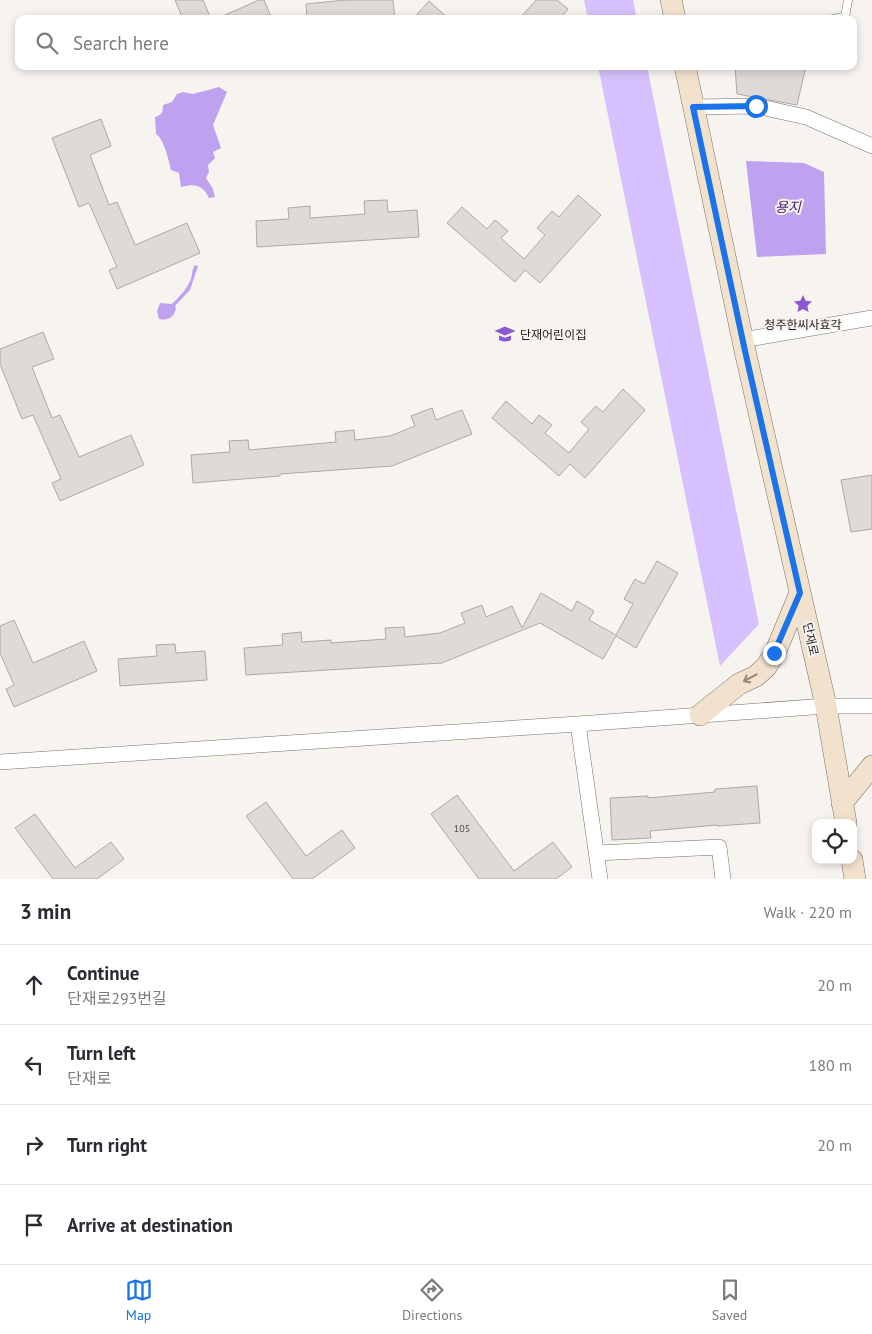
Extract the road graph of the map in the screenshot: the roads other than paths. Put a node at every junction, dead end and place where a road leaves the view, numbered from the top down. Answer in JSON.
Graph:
{"nodes":[{"id":1,"x":848,"y":0,"type":"edge"},
{"id":2,"x":845,"y":15,"type":"edge"},
{"id":3,"x":686,"y":70,"type":"edge"},
{"id":4,"x":693,"y":107,"type":"junction"},
{"id":5,"x":872,"y":146,"type":"edge"},
{"id":6,"x":872,"y":318,"type":"edge"},
{"id":7,"x":742,"y":340,"type":"junction"},
{"id":8,"x":800,"y":593,"type":"junction"},
{"id":9,"x":826,"y":706,"type":"junction"},
{"id":10,"x":872,"y":706,"type":"edge"},
{"id":11,"x":700,"y":715,"type":"junction"},
{"id":12,"x":578,"y":724,"type":"junction"},
{"id":13,"x":0,"y":762,"type":"edge"},
{"id":14,"x":872,"y":766,"type":"edge"},
{"id":15,"x":844,"y":813,"type":"edge"},
{"id":16,"x":597,"y":853,"type":"junction"},
{"id":17,"x":853,"y":864,"type":"edge"},
{"id":18,"x":600,"y":879,"type":"edge"},
{"id":19,"x":723,"y":879,"type":"edge"},
{"id":20,"x":855,"y":879,"type":"edge"}],
"edges":[{"from":1,"to":2,"type":"lane"},
{"from":3,"to":4,"type":"street","name":"단재로"},
{"from":4,"to":5,"type":"street"},
{"from":4,"to":7,"type":"street","name":"단재로"},
{"from":6,"to":7,"type":"street"},
{"from":7,"to":8,"type":"street","name":"단재로"},
{"from":8,"to":9,"type":"street","name":"단재로"},
{"from":8,"to":11,"type":"street","one_way":true},
{"from":9,"to":10,"type":"street"},
{"from":9,"to":11,"type":"street"},
{"from":9,"to":15,"type":"street","name":"단재로"},
{"from":11,"to":12,"type":"street"},
{"from":12,"to":13,"type":"street"},
{"from":12,"to":16,"type":"street"},
{"from":14,"to":15,"type":"street"},
{"from":16,"to":18,"type":"street"},
{"from":16,"to":19,"type":"street"},
{"from":17,"to":20,"type":"street"}]}
